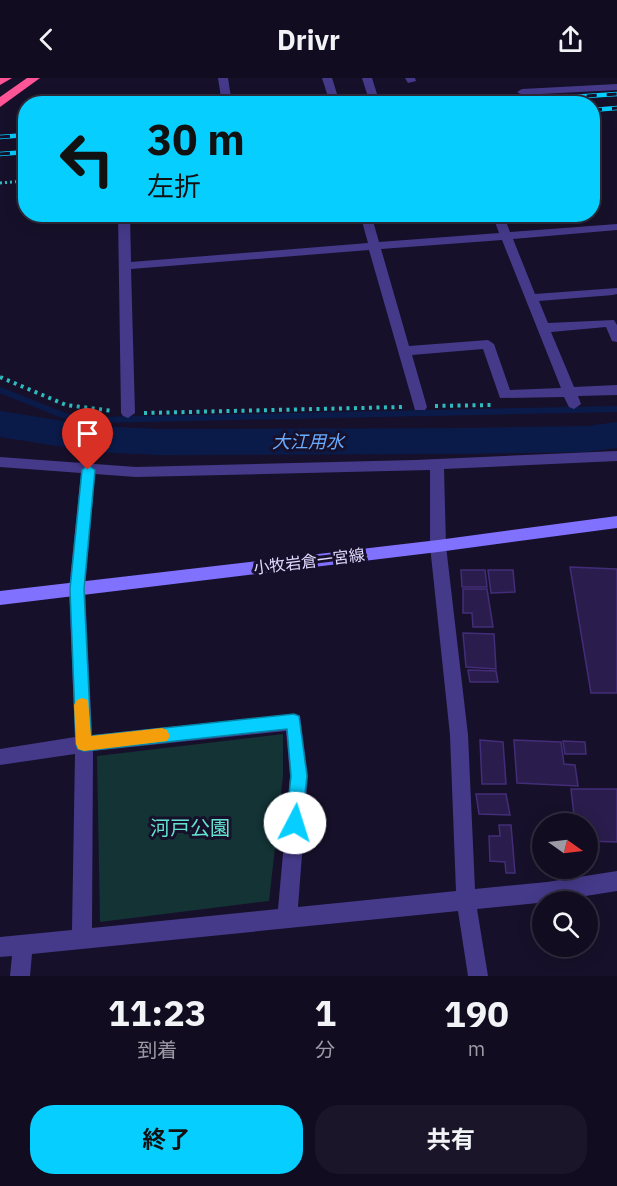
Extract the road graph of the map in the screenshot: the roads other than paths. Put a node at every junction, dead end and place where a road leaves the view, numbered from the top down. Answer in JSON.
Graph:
{"nodes":[{"id":1,"x":6,"y":78,"type":"edge"},
{"id":2,"x":34,"y":78,"type":"edge"},
{"id":3,"x":223,"y":78,"type":"edge"},
{"id":4,"x":327,"y":78,"type":"edge"},
{"id":5,"x":367,"y":78,"type":"edge"},
{"id":6,"x":0,"y":82,"type":"edge"},
{"id":7,"x":617,"y":87,"type":"edge"},
{"id":8,"x":522,"y":92,"type":"dead end"},
{"id":9,"x":226,"y":96,"type":"edge"},
{"id":10,"x":333,"y":96,"type":"edge"},
{"id":11,"x":373,"y":96,"type":"edge"},
{"id":12,"x":0,"y":103,"type":"edge"},
{"id":13,"x":124,"y":222,"type":"edge"},
{"id":14,"x":368,"y":222,"type":"edge"},
{"id":15,"x":500,"y":222,"type":"edge"},
{"id":16,"x":617,"y":227,"type":"edge"},
{"id":17,"x":506,"y":236,"type":"junction"},
{"id":18,"x":375,"y":246,"type":"junction"},
{"id":19,"x":126,"y":266,"type":"junction"},
{"id":20,"x":613,"y":291,"type":"dead end"},
{"id":21,"x":531,"y":298,"type":"junction"},
{"id":22,"x":543,"y":328,"type":"junction"},
{"id":23,"x":617,"y":338,"type":"edge"},
{"id":24,"x":405,"y":351,"type":"junction"},
{"id":25,"x":617,"y":390,"type":"edge"},
{"id":26,"x":572,"y":398,"type":"junction"},
{"id":27,"x":420,"y":406,"type":"road end"},
{"id":28,"x":128,"y":413,"type":"road end"},
{"id":29,"x":617,"y":456,"type":"edge"},
{"id":30,"x":0,"y":462,"type":"edge"},
{"id":31,"x":437,"y":464,"type":"junction"},
{"id":32,"x":88,"y":470,"type":"junction"},
{"id":33,"x":617,"y":522,"type":"edge"},
{"id":34,"x":438,"y":546,"type":"junction"},
{"id":35,"x":77,"y":589,"type":"junction"},
{"id":36,"x":0,"y":598,"type":"edge"},
{"id":37,"x":84,"y":744,"type":"junction"},
{"id":38,"x":0,"y":757,"type":"edge"},
{"id":39,"x":617,"y":881,"type":"edge"},
{"id":40,"x":466,"y":901,"type":"junction"},
{"id":41,"x":287,"y":918,"type":"junction"},
{"id":42,"x":82,"y":938,"type":"junction"},
{"id":43,"x":22,"y":944,"type":"junction"},
{"id":44,"x":0,"y":947,"type":"edge"},
{"id":45,"x":20,"y":976,"type":"edge"},
{"id":46,"x":478,"y":976,"type":"edge"}],
"edges":[{"from":1,"to":6,"type":"highway"},
{"from":2,"to":12,"type":"highway"},
{"from":3,"to":9,"type":"street"},
{"from":4,"to":10,"type":"street"},
{"from":5,"to":11,"type":"street"},
{"from":7,"to":8,"type":"street"},
{"from":13,"to":19,"type":"street"},
{"from":14,"to":18,"type":"street"},
{"from":15,"to":17,"type":"street"},
{"from":16,"to":17,"type":"street"},
{"from":17,"to":18,"type":"street"},
{"from":17,"to":21,"type":"street"},
{"from":18,"to":19,"type":"street"},
{"from":18,"to":24,"type":"street"},
{"from":19,"to":28,"type":"street"},
{"from":20,"to":21,"type":"street"},
{"from":21,"to":22,"type":"street"},
{"from":22,"to":23,"type":"street"},
{"from":22,"to":26,"type":"street"},
{"from":24,"to":26,"type":"street"},
{"from":24,"to":27,"type":"street"},
{"from":25,"to":26,"type":"street"},
{"from":29,"to":31,"type":"street"},
{"from":30,"to":32,"type":"street"},
{"from":31,"to":32,"type":"street"},
{"from":31,"to":34,"type":"street"},
{"from":32,"to":35,"type":"street"},
{"from":33,"to":34,"type":"main road","name":"小牧岩倉一宮線"},
{"from":34,"to":35,"type":"main road","name":"小牧岩倉一宮線"},
{"from":34,"to":40,"type":"street"},
{"from":35,"to":36,"type":"main road","name":"小牧岩倉一宮線"},
{"from":35,"to":37,"type":"street"},
{"from":37,"to":38,"type":"street"},
{"from":37,"to":41,"type":"street"},
{"from":37,"to":42,"type":"street"},
{"from":39,"to":40,"type":"street"},
{"from":40,"to":41,"type":"street"},
{"from":40,"to":46,"type":"street"},
{"from":41,"to":42,"type":"street"},
{"from":42,"to":43,"type":"street"},
{"from":43,"to":44,"type":"street"},
{"from":43,"to":45,"type":"street"}]}
